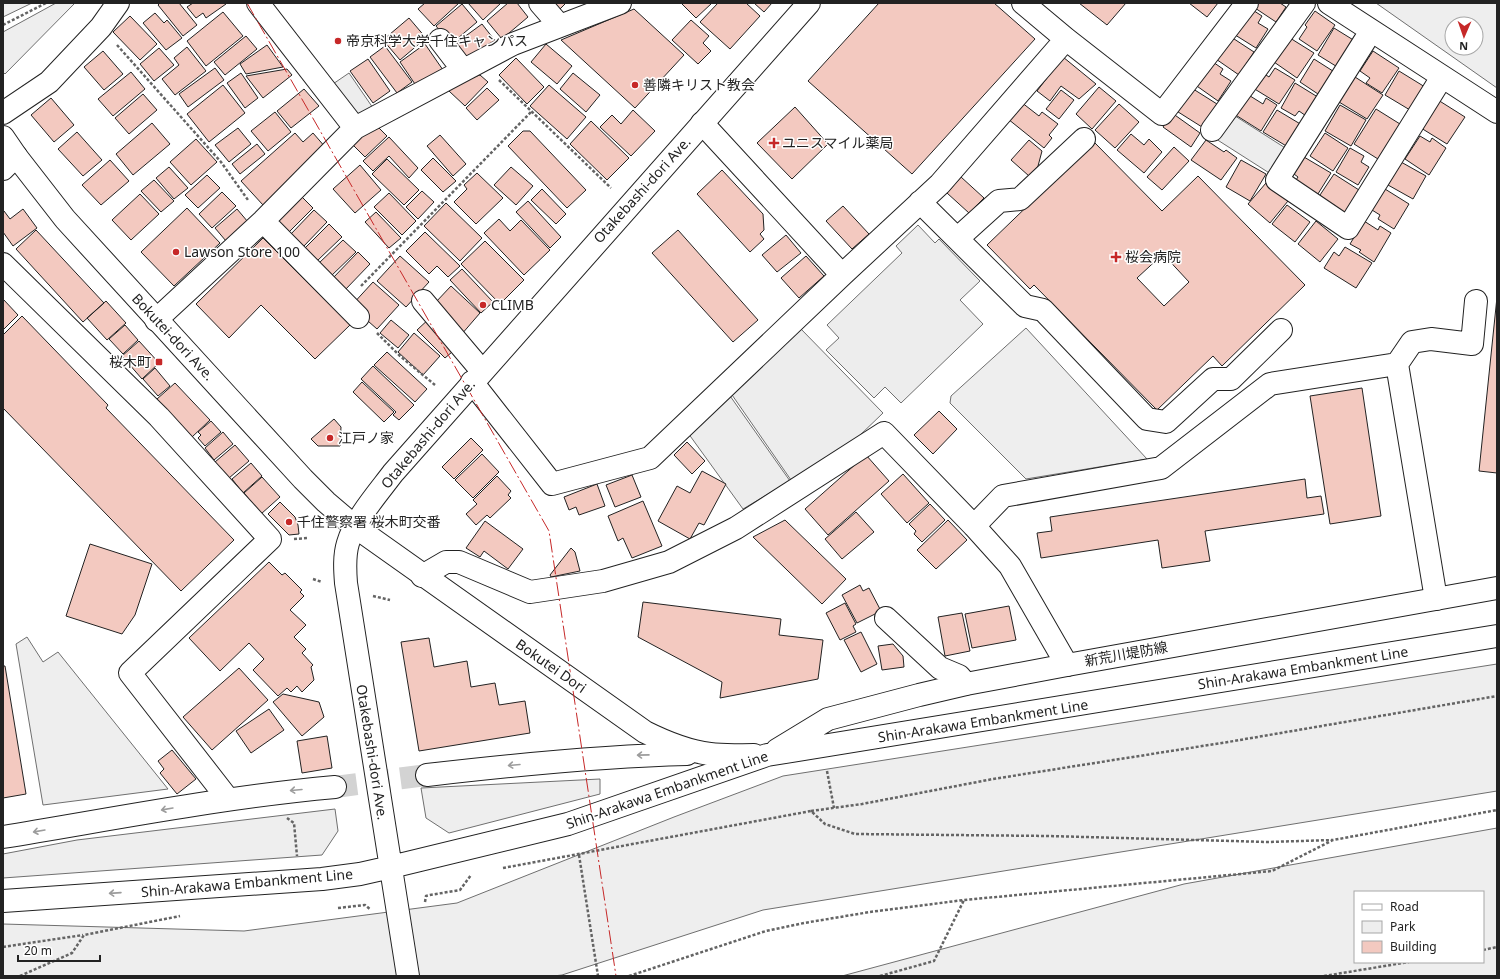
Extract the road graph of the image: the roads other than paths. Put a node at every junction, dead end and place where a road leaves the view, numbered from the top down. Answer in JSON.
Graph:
{"nodes":[{"id":1,"x":118,"y":3,"type":"edge"},
{"id":2,"x":258,"y":3,"type":"edge"},
{"id":3,"x":540,"y":3,"type":"edge"},
{"id":4,"x":620,"y":3,"type":"edge"},
{"id":5,"x":809,"y":3,"type":"edge"},
{"id":6,"x":1023,"y":3,"type":"edge"},
{"id":7,"x":1247,"y":3,"type":"edge"},
{"id":8,"x":1304,"y":3,"type":"edge"},
{"id":9,"x":1329,"y":3,"type":"edge"},
{"id":10,"x":560,"y":26,"type":"junction"},
{"id":11,"x":1371,"y":31,"type":"junction"},
{"id":12,"x":1066,"y":39,"type":"junction"},
{"id":13,"x":440,"y":40,"type":"dead end"},
{"id":14,"x":471,"y":66,"type":"junction"},
{"id":15,"x":1442,"y":77,"type":"junction"},
{"id":16,"x":1497,"y":112,"type":"edge"},
{"id":17,"x":3,"y":114,"type":"edge"},
{"id":18,"x":702,"y":123,"type":"junction"},
{"id":19,"x":355,"y":128,"type":"junction"},
{"id":20,"x":1212,"y":130,"type":"dead end"},
{"id":21,"x":1084,"y":139,"type":"dead end"},
{"id":22,"x":6,"y":148,"type":"edge"},
{"id":23,"x":920,"y":202,"type":"junction"},
{"id":24,"x":263,"y":221,"type":"junction"},
{"id":25,"x":958,"y":238,"type":"junction"},
{"id":26,"x":3,"y":264,"type":"edge"},
{"id":27,"x":842,"y":275,"type":"junction"},
{"id":28,"x":423,"y":301,"type":"dead end"},
{"id":29,"x":1476,"y":301,"type":"dead end"},
{"id":30,"x":351,"y":310,"type":"road end"},
{"id":31,"x":156,"y":320,"type":"junction"},
{"id":32,"x":1280,"y":330,"type":"dead end"},
{"id":33,"x":1397,"y":364,"type":"junction"},
{"id":34,"x":477,"y":376,"type":"junction"},
{"id":35,"x":354,"y":526,"type":"junction"},
{"id":36,"x":974,"y":526,"type":"junction"},
{"id":37,"x":422,"y":576,"type":"junction"},
{"id":38,"x":1497,"y":588,"type":"edge"},
{"id":39,"x":1436,"y":599,"type":"junction"},
{"id":40,"x":886,"y":618,"type":"dead end"},
{"id":41,"x":1497,"y":636,"type":"edge"},
{"id":42,"x":1067,"y":665,"type":"junction"},
{"id":43,"x":966,"y":684,"type":"junction"},
{"id":44,"x":710,"y":754,"type":"junction"},
{"id":45,"x":767,"y":755,"type":"junction"},
{"id":46,"x":427,"y":775,"type":"tunnel mouth"},
{"id":47,"x":335,"y":787,"type":"tunnel mouth"},
{"id":48,"x":228,"y":799,"type":"junction"},
{"id":49,"x":3,"y":837,"type":"edge"},
{"id":50,"x":391,"y":867,"type":"junction"},
{"id":51,"x":3,"y":901,"type":"edge"},
{"id":52,"x":408,"y":976,"type":"edge"}],
"edges":[{"from":1,"to":17,"type":"main road"},
{"from":2,"to":19,"type":"main road"},
{"from":3,"to":10,"type":"main road"},
{"from":4,"to":10,"type":"main road"},
{"from":5,"to":18,"type":"main road","name":"Otakebashi-dori Ave."},
{"from":6,"to":12,"type":"main road"},
{"from":7,"to":12,"type":"main road"},
{"from":8,"to":20,"type":"main road"},
{"from":9,"to":11,"type":"main road"},
{"from":10,"to":14,"type":"main road"},
{"from":11,"to":15,"type":"main road"},
{"from":11,"to":15,"type":"main road"},
{"from":12,"to":23,"type":"main road"},
{"from":13,"to":14,"type":"main road"},
{"from":14,"to":19,"type":"main road"},
{"from":15,"to":16,"type":"main road"},
{"from":18,"to":27,"type":"main road"},
{"from":18,"to":34,"type":"main road","name":"Otakebashi-dori Ave."},
{"from":19,"to":24,"type":"main road"},
{"from":21,"to":25,"type":"main road"},
{"from":22,"to":31,"type":"main road","name":"Bokutei-dori Ave."},
{"from":23,"to":25,"type":"main road"},
{"from":23,"to":27,"type":"main road"},
{"from":24,"to":30,"type":"main road"},
{"from":24,"to":31,"type":"main road"},
{"from":25,"to":32,"type":"main road"},
{"from":26,"to":48,"type":"main road"},
{"from":27,"to":34,"type":"main road"},
{"from":28,"to":34,"type":"main road"},
{"from":29,"to":33,"type":"main road"},
{"from":31,"to":35,"type":"main road","name":"Bokutei-dori Ave."},
{"from":33,"to":36,"type":"main road"},
{"from":33,"to":39,"type":"main road"},
{"from":34,"to":35,"type":"main road","name":"Otakebashi-dori Ave."},
{"from":35,"to":37,"type":"main road","name":"Bokutei Dori"},
{"from":35,"to":50,"type":"main road","name":"Otakebashi-dori Ave."},
{"from":36,"to":37,"type":"main road"},
{"from":36,"to":42,"type":"main road"},
{"from":37,"to":44,"type":"main road","name":"Bokutei Dori"},
{"from":38,"to":39,"type":"main road","name":"新荒川堤防線"},
{"from":39,"to":42,"type":"main road","name":"新荒川堤防線"},
{"from":40,"to":43,"type":"main road"},
{"from":41,"to":45,"type":"main road","name":"Shin-Arakawa Embankment Line"},
{"from":42,"to":43,"type":"main road","name":"新荒川堤防線"},
{"from":43,"to":45,"type":"main road","name":"新荒川堤防線"},
{"from":44,"to":45,"type":"main road","name":"Bokutei Dori"},
{"from":44,"to":46,"type":"main road","name":"Shin-Arakawa Embankment Line","one_way":true},
{"from":45,"to":50,"type":"main road","name":"Shin-Arakawa Embankment Line"},
{"from":47,"to":48,"type":"main road","one_way":true},
{"from":48,"to":49,"type":"main road","one_way":true},
{"from":50,"to":51,"type":"main road","name":"Shin-Arakawa Embankment Line","one_way":true},
{"from":50,"to":52,"type":"main road","name":"Otakebashi-dori Ave."}]}
